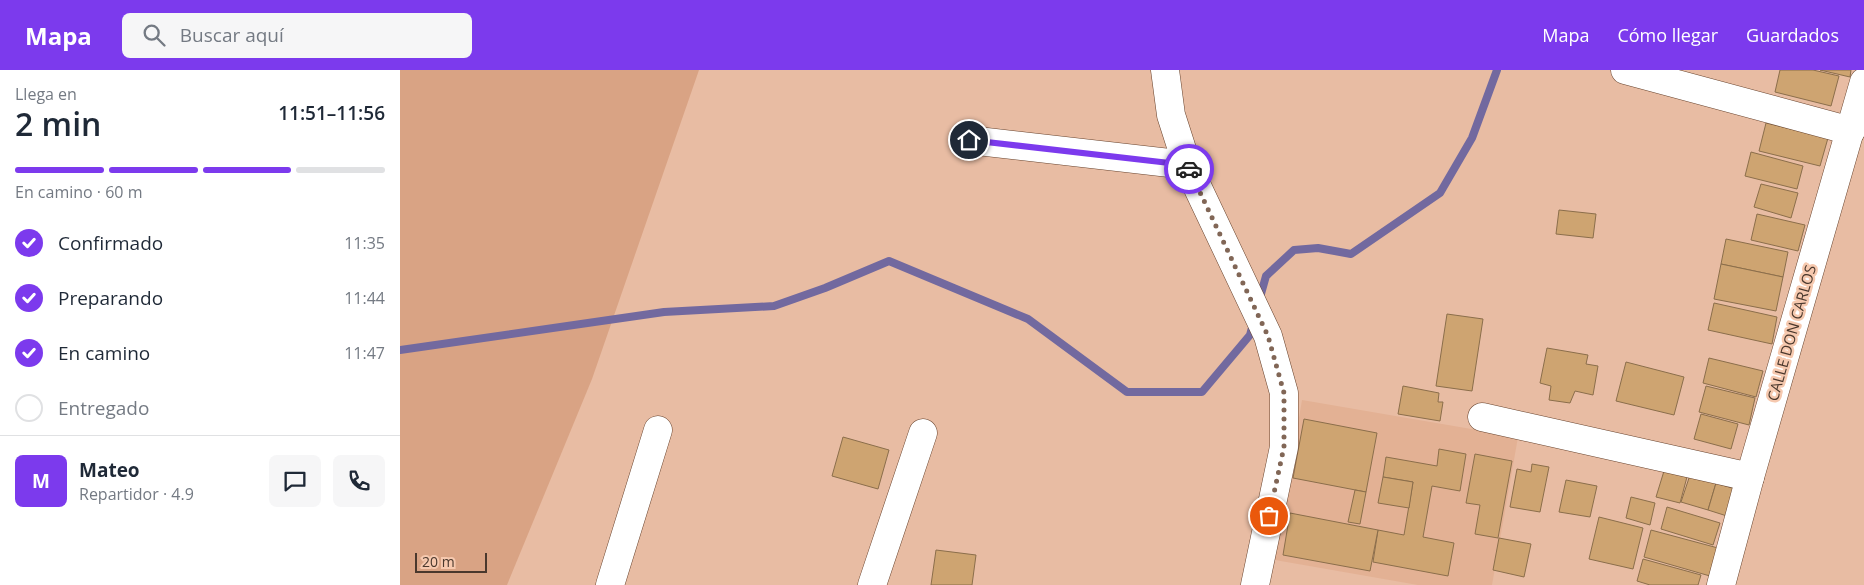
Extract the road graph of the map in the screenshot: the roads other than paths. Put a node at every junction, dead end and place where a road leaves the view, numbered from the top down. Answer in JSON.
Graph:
{"nodes":[{"id":1,"x":1165,"y":70,"type":"edge"},
{"id":2,"x":1625,"y":70,"type":"edge"},
{"id":3,"x":1864,"y":82,"type":"edge"},
{"id":4,"x":1851,"y":131,"type":"junction"},
{"id":5,"x":969,"y":140,"type":"dead end"},
{"id":6,"x":1187,"y":165,"type":"junction"},
{"id":7,"x":1482,"y":417,"type":"dead end"},
{"id":8,"x":658,"y":430,"type":"dead end"},
{"id":9,"x":923,"y":433,"type":"dead end"},
{"id":10,"x":1750,"y":477,"type":"junction"},
{"id":11,"x":610,"y":585,"type":"edge"},
{"id":12,"x":872,"y":585,"type":"edge"},
{"id":13,"x":1255,"y":585,"type":"edge"},
{"id":14,"x":1721,"y":585,"type":"edge"}],
"edges":[{"from":1,"to":6,"type":"street"},
{"from":2,"to":4,"type":"street"},
{"from":3,"to":4,"type":"street","name":"CALLE DON CARLOS"},
{"from":4,"to":10,"type":"street","name":"CALLE DON CARLOS"},
{"from":5,"to":6,"type":"street"},
{"from":6,"to":13,"type":"street"},
{"from":7,"to":10,"type":"street"},
{"from":8,"to":11,"type":"street"},
{"from":9,"to":12,"type":"street"},
{"from":10,"to":14,"type":"street","name":"CALLE DON CARLOS"}]}
